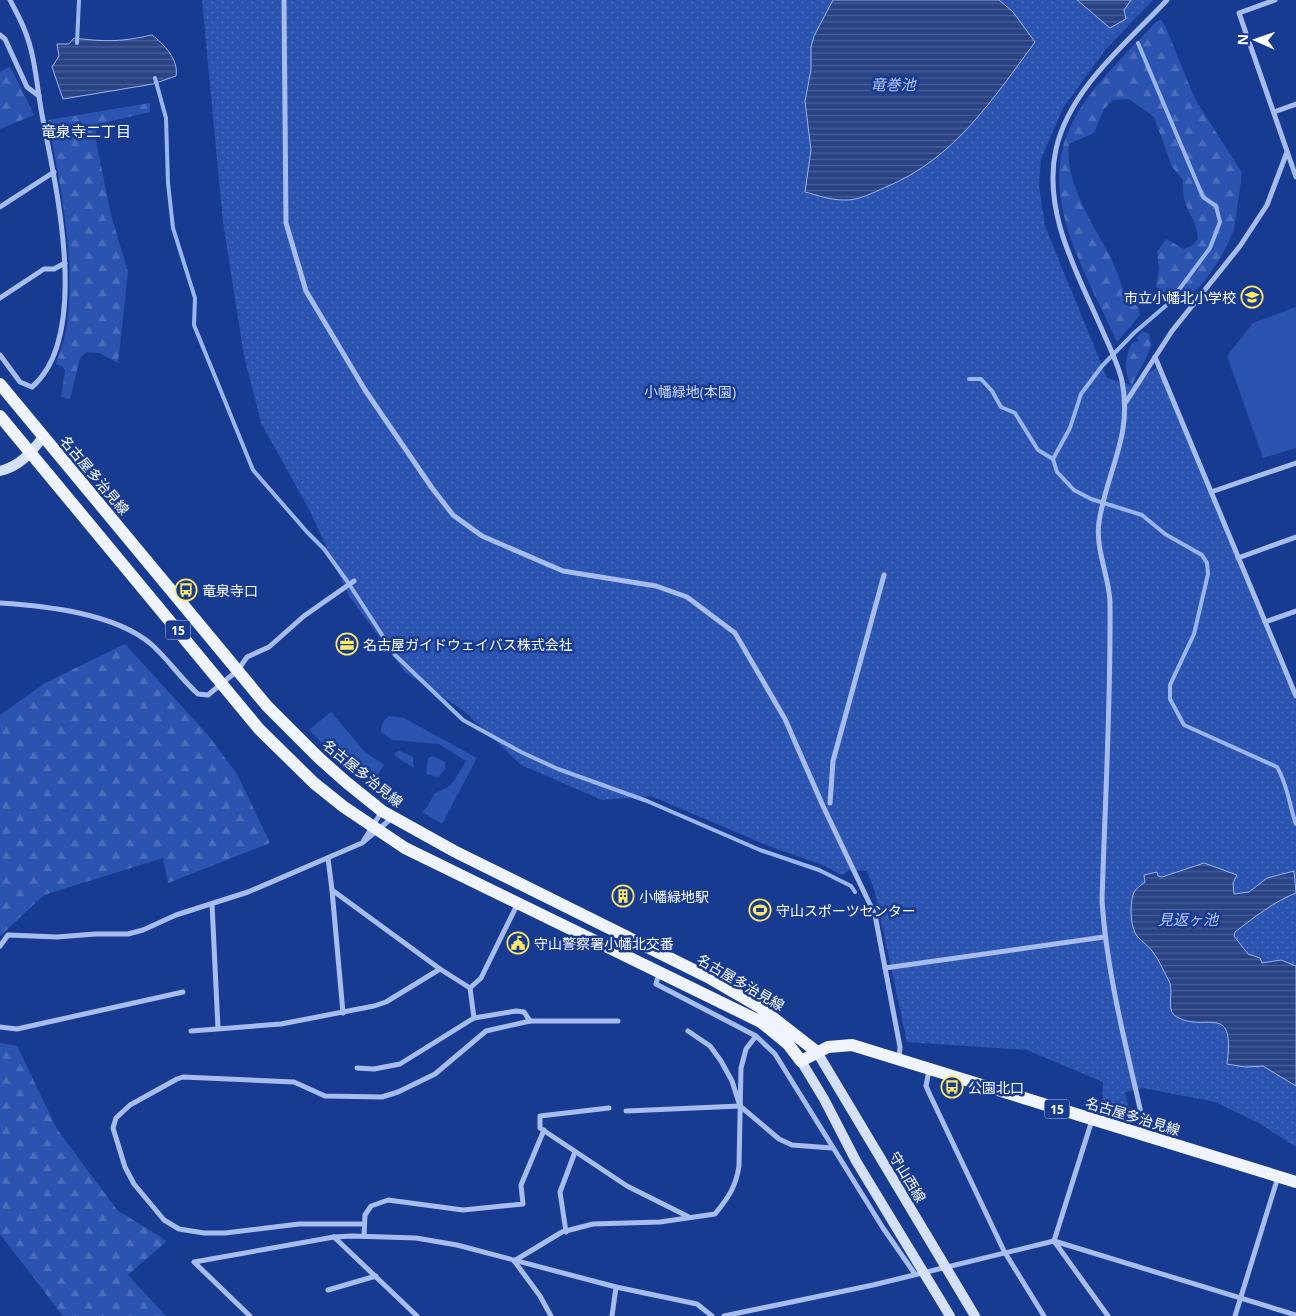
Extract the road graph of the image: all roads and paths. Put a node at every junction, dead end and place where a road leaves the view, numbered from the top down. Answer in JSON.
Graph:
{"nodes":[{"id":1,"x":10,"y":0,"type":"edge"},
{"id":2,"x":284,"y":0,"type":"edge"},
{"id":3,"x":1167,"y":0,"type":"edge"},
{"id":4,"x":1275,"y":0,"type":"edge"},
{"id":5,"x":0,"y":35,"type":"edge"},
{"id":6,"x":39,"y":97,"type":"junction"},
{"id":7,"x":1296,"y":104,"type":"edge"},
{"id":8,"x":1274,"y":112,"type":"junction"},
{"id":9,"x":1287,"y":152,"type":"junction"},
{"id":10,"x":54,"y":172,"type":"junction"},
{"id":11,"x":1296,"y":177,"type":"edge"},
{"id":12,"x":0,"y":207,"type":"edge"},
{"id":13,"x":65,"y":263,"type":"junction"},
{"id":14,"x":0,"y":298,"type":"edge"},
{"id":15,"x":0,"y":355,"type":"edge"},
{"id":16,"x":1155,"y":357,"type":"junction"},
{"id":17,"x":0,"y":384,"type":"edge"},
{"id":18,"x":1126,"y":402,"type":"junction"},
{"id":19,"x":0,"y":416,"type":"edge"},
{"id":20,"x":43,"y":437,"type":"junction"},
{"id":21,"x":30,"y":454,"type":"junction"},
{"id":22,"x":1296,"y":464,"type":"edge"},
{"id":23,"x":0,"y":471,"type":"edge"},
{"id":24,"x":1211,"y":492,"type":"junction"},
{"id":25,"x":1296,"y":537,"type":"edge"},
{"id":26,"x":1238,"y":558,"type":"junction"},
{"id":27,"x":884,"y":575,"type":"dead end"},
{"id":28,"x":354,"y":581,"type":"dead end"},
{"id":29,"x":0,"y":603,"type":"edge"},
{"id":30,"x":1296,"y":611,"type":"edge"},
{"id":31,"x":1265,"y":622,"type":"junction"},
{"id":32,"x":238,"y":670,"type":"junction"},
{"id":33,"x":222,"y":684,"type":"junction"},
{"id":34,"x":1296,"y":696,"type":"edge"},
{"id":35,"x":830,"y":803,"type":"dead end"},
{"id":36,"x":388,"y":814,"type":"junction"},
{"id":37,"x":375,"y":829,"type":"junction"},
{"id":38,"x":328,"y":858,"type":"junction"},
{"id":39,"x":332,"y":890,"type":"junction"},
{"id":40,"x":518,"y":902,"type":"junction"},
{"id":41,"x":212,"y":904,"type":"junction"},
{"id":42,"x":1104,"y":937,"type":"junction"},
{"id":43,"x":0,"y":946,"type":"edge"},
{"id":44,"x":885,"y":968,"type":"junction"},
{"id":45,"x":440,"y":969,"type":"junction"},
{"id":46,"x":660,"y":972,"type":"junction"},
{"id":47,"x":470,"y":988,"type":"junction"},
{"id":48,"x":183,"y":992,"type":"dead end"},
{"id":49,"x":343,"y":1013,"type":"junction"},
{"id":50,"x":474,"y":1018,"type":"junction"},
{"id":51,"x":530,"y":1021,"type":"junction"},
{"id":52,"x":618,"y":1022,"type":"dead end"},
{"id":53,"x":0,"y":1027,"type":"edge"},
{"id":54,"x":218,"y":1028,"type":"junction"},
{"id":55,"x":688,"y":1031,"type":"dead end"},
{"id":56,"x":191,"y":1032,"type":"dead end"},
{"id":57,"x":756,"y":1036,"type":"junction"},
{"id":58,"x":817,"y":1052,"type":"junction"},
{"id":59,"x":898,"y":1060,"type":"junction"},
{"id":60,"x":801,"y":1061,"type":"junction"},
{"id":61,"x":357,"y":1068,"type":"dead end"},
{"id":62,"x":929,"y":1070,"type":"junction"},
{"id":63,"x":740,"y":1106,"type":"junction"},
{"id":64,"x":609,"y":1108,"type":"dead end"},
{"id":65,"x":626,"y":1111,"type":"dead end"},
{"id":66,"x":1093,"y":1120,"type":"junction"},
{"id":67,"x":544,"y":1130,"type":"junction"},
{"id":68,"x":1140,"y":1134,"type":"junction"},
{"id":69,"x":832,"y":1148,"type":"junction"},
{"id":70,"x":575,"y":1152,"type":"junction"},
{"id":71,"x":1278,"y":1177,"type":"junction"},
{"id":72,"x":1296,"y":1182,"type":"edge"},
{"id":73,"x":690,"y":1217,"type":"junction"},
{"id":74,"x":364,"y":1224,"type":"junction"},
{"id":75,"x":566,"y":1232,"type":"junction"},
{"id":76,"x":364,"y":1236,"type":"junction"},
{"id":77,"x":334,"y":1237,"type":"junction"},
{"id":78,"x":1054,"y":1240,"type":"junction"},
{"id":79,"x":1004,"y":1251,"type":"junction"},
{"id":80,"x":514,"y":1261,"type":"junction"},
{"id":81,"x":945,"y":1266,"type":"junction"},
{"id":82,"x":919,"y":1273,"type":"junction"},
{"id":83,"x":376,"y":1276,"type":"junction"},
{"id":84,"x":616,"y":1288,"type":"junction"},
{"id":85,"x":328,"y":1290,"type":"dead end"},
{"id":86,"x":1240,"y":1297,"type":"junction"},
{"id":87,"x":758,"y":1309,"type":"junction"},
{"id":88,"x":1296,"y":1315,"type":"edge"},
{"id":89,"x":250,"y":1316,"type":"edge"},
{"id":90,"x":417,"y":1316,"type":"edge"},
{"id":91,"x":551,"y":1316,"type":"edge"},
{"id":92,"x":612,"y":1316,"type":"edge"},
{"id":93,"x":712,"y":1316,"type":"edge"},
{"id":94,"x":724,"y":1316,"type":"edge"},
{"id":95,"x":760,"y":1316,"type":"edge"},
{"id":96,"x":950,"y":1316,"type":"edge"},
{"id":97,"x":975,"y":1316,"type":"edge"},
{"id":98,"x":1044,"y":1316,"type":"edge"},
{"id":99,"x":1108,"y":1316,"type":"edge"},
{"id":100,"x":1235,"y":1316,"type":"edge"}],
"edges":[{"from":1,"to":6,"type":"street"},
{"from":2,"to":44,"type":"street"},
{"from":3,"to":18,"type":"street"},
{"from":4,"to":8,"type":"street"},
{"from":5,"to":6,"type":"street"},
{"from":6,"to":10,"type":"street"},
{"from":7,"to":8,"type":"street"},
{"from":8,"to":9,"type":"street"},
{"from":9,"to":11,"type":"street"},
{"from":9,"to":16,"type":"street"},
{"from":10,"to":12,"type":"street"},
{"from":10,"to":13,"type":"street"},
{"from":13,"to":14,"type":"street"},
{"from":13,"to":15,"type":"street"},
{"from":16,"to":18,"type":"street"},
{"from":16,"to":24,"type":"street"},
{"from":17,"to":20,"type":"main road","name":"名古屋多治見線","number":"15"},
{"from":18,"to":42,"type":"street"},
{"from":19,"to":21,"type":"main road","name":"名古屋多治見線","number":"15"},
{"from":20,"to":21,"type":"main road"},
{"from":20,"to":32,"type":"main road","name":"名古屋多治見線","number":"15"},
{"from":21,"to":23,"type":"main road"},
{"from":21,"to":33,"type":"main road","name":"名古屋多治見線","number":"15"},
{"from":22,"to":24,"type":"street"},
{"from":24,"to":26,"type":"street"},
{"from":25,"to":26,"type":"street"},
{"from":26,"to":31,"type":"street"},
{"from":27,"to":35,"type":"street"},
{"from":28,"to":32,"type":"street"},
{"from":29,"to":33,"type":"street"},
{"from":30,"to":31,"type":"street"},
{"from":31,"to":34,"type":"street"},
{"from":32,"to":33,"type":"street"},
{"from":32,"to":36,"type":"main road","name":"名古屋多治見線","number":"15"},
{"from":33,"to":37,"type":"main road","name":"名古屋多治見線","number":"15"},
{"from":36,"to":37,"type":"street"},
{"from":36,"to":37,"type":"street"},
{"from":36,"to":58,"type":"main road","name":"名古屋多治見線","number":"15"},
{"from":37,"to":38,"type":"street"},
{"from":37,"to":40,"type":"main road","name":"名古屋多治見線","number":"15"},
{"from":38,"to":39,"type":"street"},
{"from":38,"to":41,"type":"street"},
{"from":39,"to":45,"type":"street"},
{"from":39,"to":49,"type":"street"},
{"from":40,"to":46,"type":"main road","name":"名古屋多治見線","number":"15"},
{"from":40,"to":47,"type":"street"},
{"from":41,"to":43,"type":"street"},
{"from":41,"to":54,"type":"street"},
{"from":42,"to":44,"type":"street"},
{"from":42,"to":68,"type":"street"},
{"from":44,"to":59,"type":"street"},
{"from":45,"to":47,"type":"street"},
{"from":45,"to":49,"type":"street"},
{"from":46,"to":57,"type":"street"},
{"from":46,"to":60,"type":"main road","name":"名古屋多治見線","number":"15"},
{"from":47,"to":50,"type":"street"},
{"from":48,"to":53,"type":"street"},
{"from":49,"to":54,"type":"street"},
{"from":50,"to":51,"type":"street"},
{"from":50,"to":61,"type":"street"},
{"from":51,"to":52,"type":"street"},
{"from":51,"to":74,"type":"street"},
{"from":54,"to":56,"type":"street"},
{"from":55,"to":63,"type":"street"},
{"from":57,"to":63,"type":"street"},
{"from":57,"to":69,"type":"street"},
{"from":58,"to":59,"type":"main road","name":"名古屋多治見線","number":"15"},
{"from":58,"to":60,"type":"main road","name":"名古屋多治見線","number":"15"},
{"from":58,"to":81,"type":"main road","name":"守山西線"},
{"from":59,"to":62,"type":"main road","name":"名古屋多治見線","number":"15"},
{"from":60,"to":82,"type":"main road"},
{"from":62,"to":66,"type":"main road","name":"名古屋多治見線","number":"15"},
{"from":62,"to":79,"type":"street"},
{"from":63,"to":65,"type":"street"},
{"from":63,"to":69,"type":"street"},
{"from":63,"to":73,"type":"street"},
{"from":64,"to":67,"type":"street"},
{"from":66,"to":68,"type":"main road","name":"名古屋多治見線","number":"15"},
{"from":66,"to":78,"type":"street"},
{"from":67,"to":70,"type":"street"},
{"from":67,"to":74,"type":"street"},
{"from":68,"to":71,"type":"main road","name":"名古屋多治見線","number":"15"},
{"from":69,"to":82,"type":"street"},
{"from":70,"to":73,"type":"street"},
{"from":70,"to":75,"type":"street"},
{"from":71,"to":72,"type":"main road","name":"名古屋多治見線","number":"15"},
{"from":71,"to":86,"type":"street"},
{"from":73,"to":75,"type":"street"},
{"from":74,"to":76,"type":"street"},
{"from":75,"to":80,"type":"street"},
{"from":76,"to":77,"type":"street"},
{"from":76,"to":80,"type":"street"},
{"from":77,"to":83,"type":"street"},
{"from":77,"to":89,"type":"street"},
{"from":78,"to":79,"type":"street"},
{"from":78,"to":86,"type":"street"},
{"from":78,"to":99,"type":"street"},
{"from":79,"to":81,"type":"street"},
{"from":79,"to":98,"type":"street"},
{"from":80,"to":84,"type":"street"},
{"from":80,"to":91,"type":"street"},
{"from":81,"to":82,"type":"street"},
{"from":81,"to":97,"type":"main road","name":"守山西線"},
{"from":82,"to":87,"type":"street"},
{"from":82,"to":96,"type":"main road"},
{"from":83,"to":85,"type":"street"},
{"from":83,"to":90,"type":"street"},
{"from":84,"to":92,"type":"street"},
{"from":84,"to":93,"type":"street"},
{"from":86,"to":88,"type":"street"},
{"from":86,"to":100,"type":"street"},
{"from":87,"to":94,"type":"street"},
{"from":87,"to":95,"type":"street"}]}
